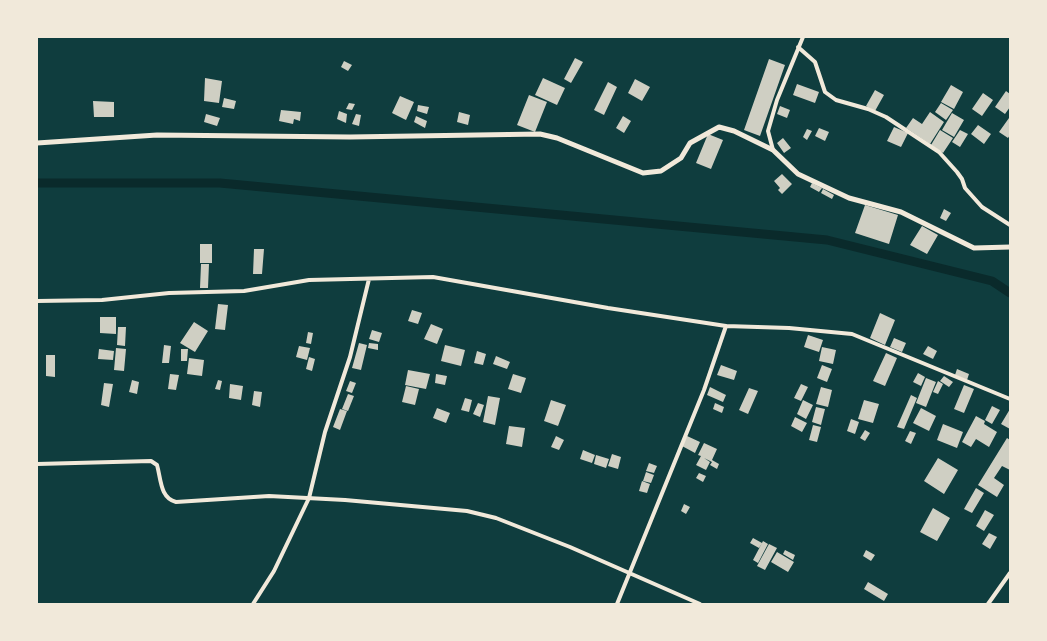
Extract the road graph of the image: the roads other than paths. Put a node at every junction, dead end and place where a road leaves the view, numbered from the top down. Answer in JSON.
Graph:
{"nodes":[{"id":1,"x":803,"y":37,"type":"edge"},
{"id":2,"x":798,"y":47,"type":"junction"},
{"id":3,"x":37,"y":143,"type":"edge"},
{"id":4,"x":773,"y":150,"type":"junction"},
{"id":5,"x":1010,"y":225,"type":"edge"},
{"id":6,"x":1010,"y":247,"type":"edge"},
{"id":7,"x":369,"y":279,"type":"junction"},
{"id":8,"x":37,"y":301,"type":"edge"},
{"id":9,"x":726,"y":326,"type":"junction"},
{"id":10,"x":1010,"y":399,"type":"edge"},
{"id":11,"x":37,"y":464,"type":"edge"},
{"id":12,"x":309,"y":498,"type":"junction"},
{"id":13,"x":1010,"y":573,"type":"edge"},
{"id":14,"x":630,"y":574,"type":"junction"},
{"id":15,"x":253,"y":604,"type":"edge"},
{"id":16,"x":617,"y":604,"type":"edge"},
{"id":17,"x":700,"y":604,"type":"edge"},
{"id":18,"x":988,"y":604,"type":"edge"}],
"edges":[{"from":1,"to":2,"type":"street"},
{"from":2,"to":4,"type":"street"},
{"from":2,"to":5,"type":"street"},
{"from":3,"to":4,"type":"street"},
{"from":4,"to":6,"type":"street"},
{"from":7,"to":8,"type":"street"},
{"from":7,"to":9,"type":"street"},
{"from":7,"to":12,"type":"street"},
{"from":9,"to":10,"type":"street"},
{"from":9,"to":14,"type":"street"},
{"from":11,"to":12,"type":"street"},
{"from":12,"to":14,"type":"street"},
{"from":12,"to":15,"type":"street"},
{"from":13,"to":18,"type":"street"},
{"from":14,"to":16,"type":"street"},
{"from":14,"to":17,"type":"street"}]}
